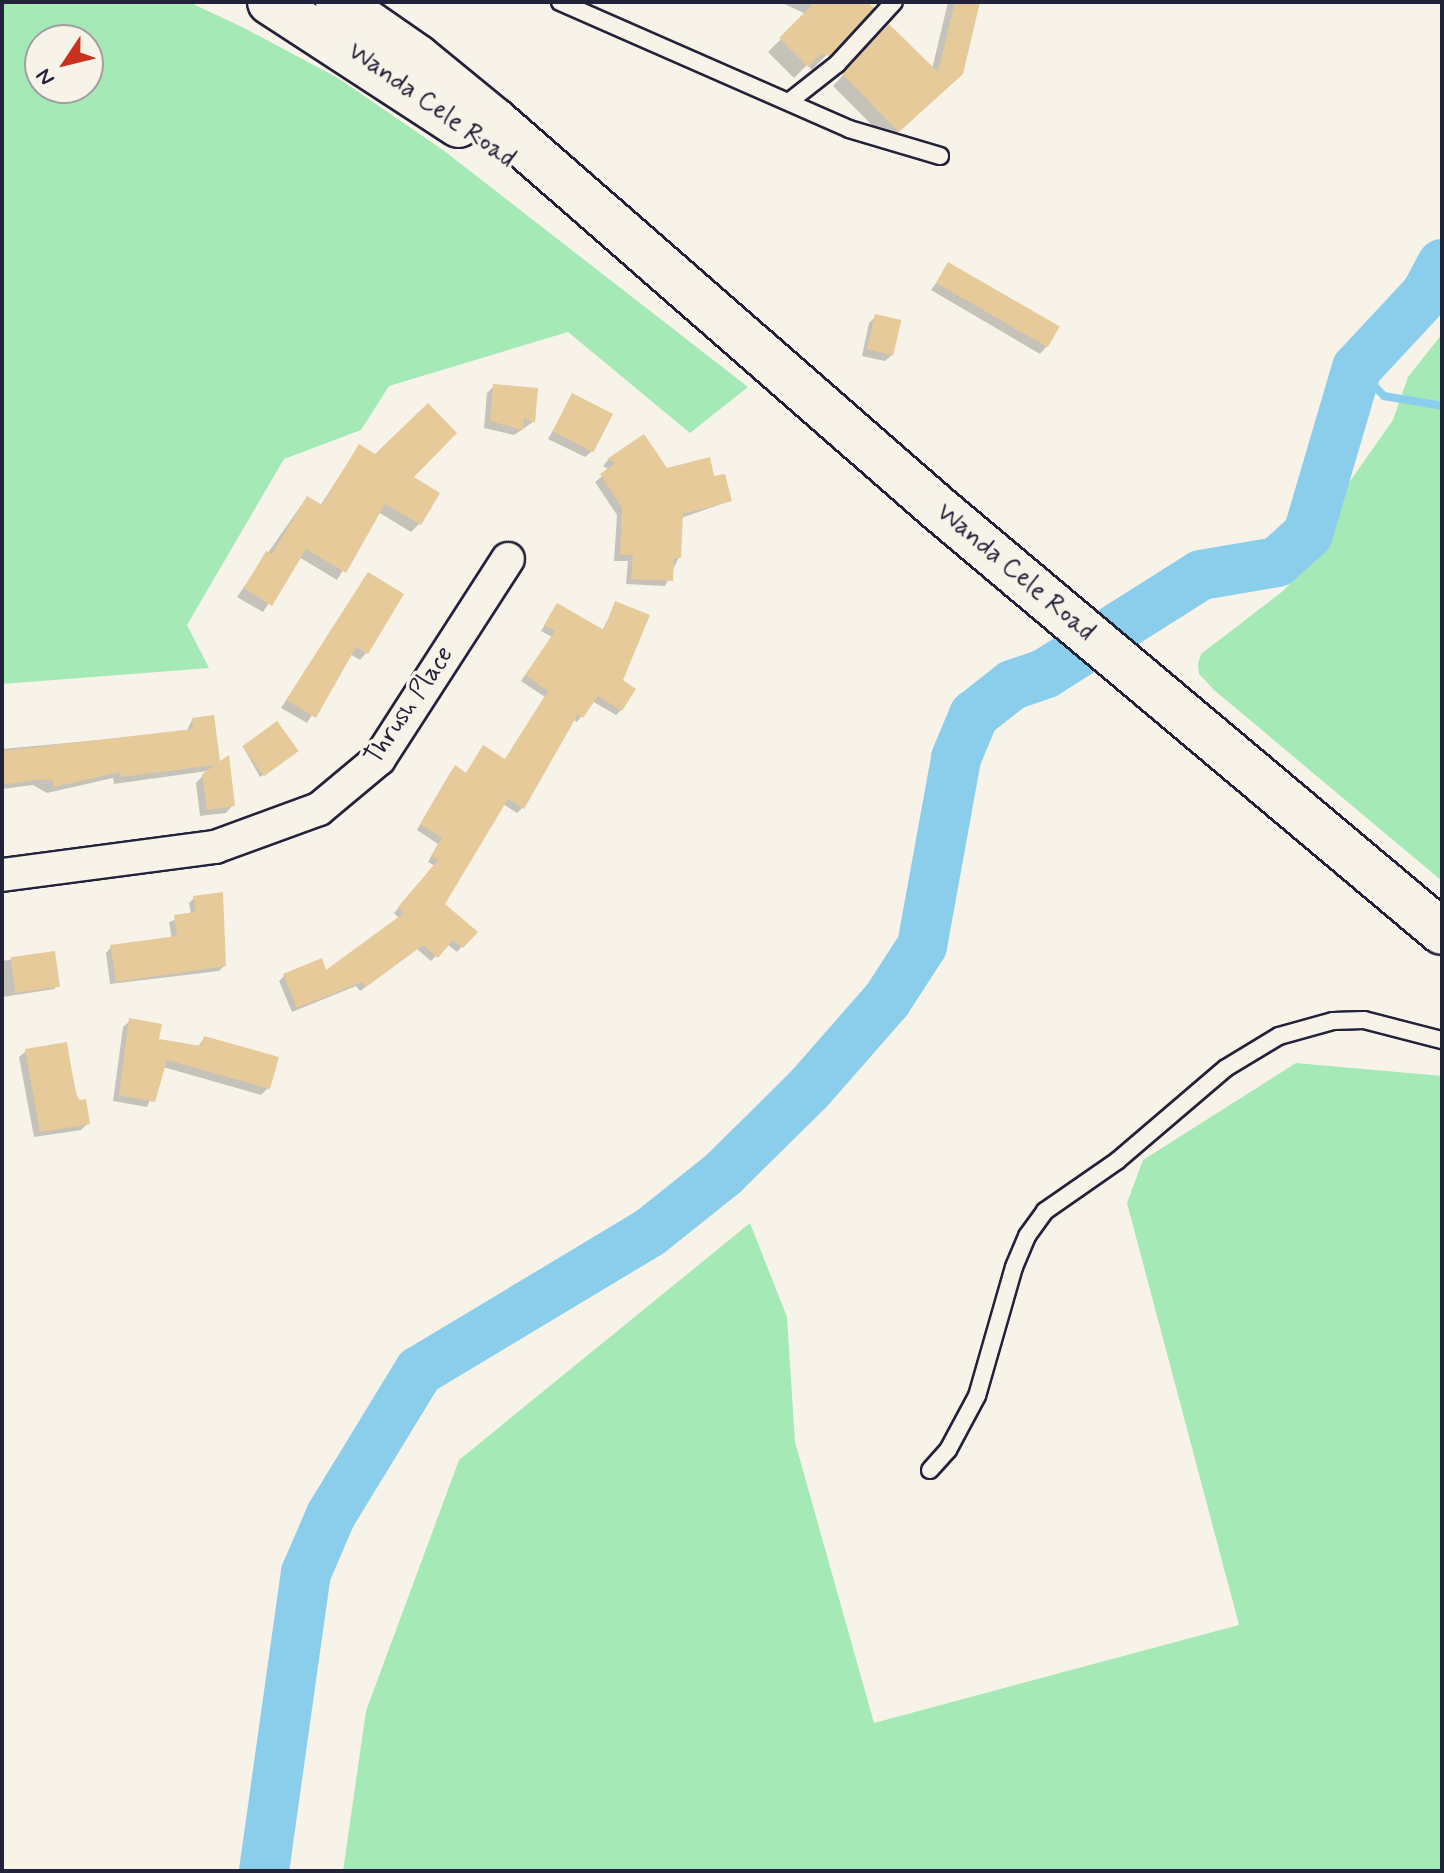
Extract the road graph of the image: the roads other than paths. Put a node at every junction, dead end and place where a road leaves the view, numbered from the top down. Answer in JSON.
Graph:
{"nodes":[{"id":1,"x":270,"y":2,"type":"edge"},
{"id":2,"x":338,"y":2,"type":"edge"},
{"id":3,"x":560,"y":2,"type":"edge"},
{"id":4,"x":894,"y":2,"type":"edge"},
{"id":5,"x":790,"y":101,"type":"junction"},
{"id":6,"x":940,"y":156,"type":"dead end"},
{"id":7,"x":592,"y":210,"type":"junction"},
{"id":8,"x":508,"y":559,"type":"dead end"},
{"id":9,"x":2,"y":875,"type":"edge"},
{"id":10,"x":1442,"y":932,"type":"edge"},
{"id":11,"x":1442,"y":1040,"type":"edge"},
{"id":12,"x":930,"y":1470,"type":"dead end"}],
"edges":[{"from":1,"to":7,"type":"street","name":"Wanda Cele Road"},
{"from":2,"to":7,"type":"street","name":"Wanda Cele Road"},
{"from":3,"to":5,"type":"lane"},
{"from":4,"to":5,"type":"lane"},
{"from":5,"to":6,"type":"lane"},
{"from":7,"to":10,"type":"street","name":"Wanda Cele Road"},
{"from":8,"to":9,"type":"street","name":"Thrush Place"},
{"from":11,"to":12,"type":"lane"}]}
